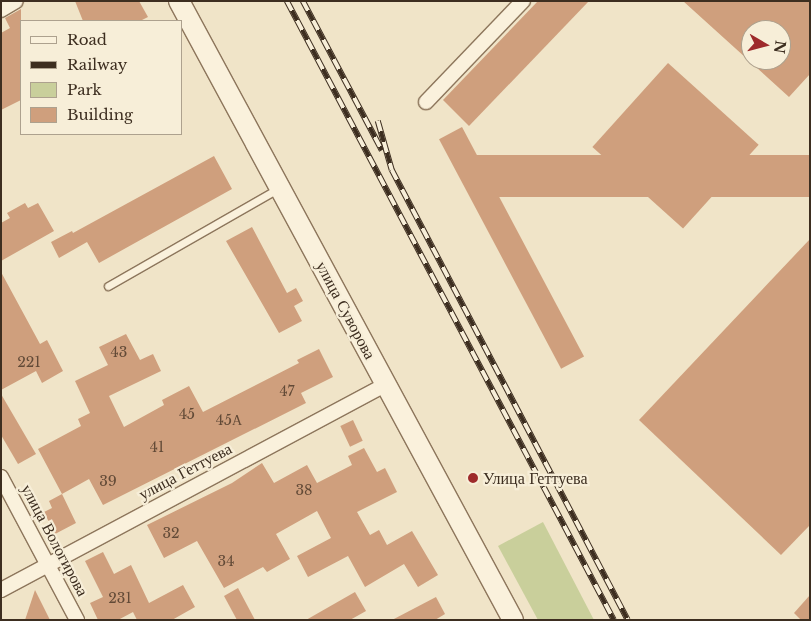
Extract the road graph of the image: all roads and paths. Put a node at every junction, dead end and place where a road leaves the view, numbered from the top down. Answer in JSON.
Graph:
{"nodes":[{"id":1,"x":16,"y":1,"type":"edge"},
{"id":2,"x":179,"y":1,"type":"edge"},
{"id":3,"x":522,"y":1,"type":"edge"},
{"id":4,"x":1,"y":10,"type":"edge"},
{"id":5,"x":426,"y":102,"type":"dead end"},
{"id":6,"x":280,"y":188,"type":"junction"},
{"id":7,"x":108,"y":286,"type":"dead end"},
{"id":8,"x":386,"y":384,"type":"junction"},
{"id":9,"x":1,"y":477,"type":"edge"},
{"id":10,"x":48,"y":565,"type":"junction"},
{"id":11,"x":1,"y":590,"type":"edge"},
{"id":12,"x":77,"y":620,"type":"edge"},
{"id":13,"x":513,"y":620,"type":"edge"}],
"edges":[{"from":1,"to":4,"type":"street"},
{"from":2,"to":6,"type":"street","name":"улица Суворова"},
{"from":3,"to":5,"type":"street"},
{"from":6,"to":7,"type":"lane"},
{"from":6,"to":8,"type":"street","name":"улица Суворова"},
{"from":8,"to":10,"type":"street","name":"улица Геттуева"},
{"from":8,"to":13,"type":"street","name":"улица Суворова"},
{"from":9,"to":10,"type":"street","name":"улица Вологирова"},
{"from":10,"to":11,"type":"street","name":"улица Геттуева"},
{"from":10,"to":12,"type":"street","name":"улица Вологирова"}]}
